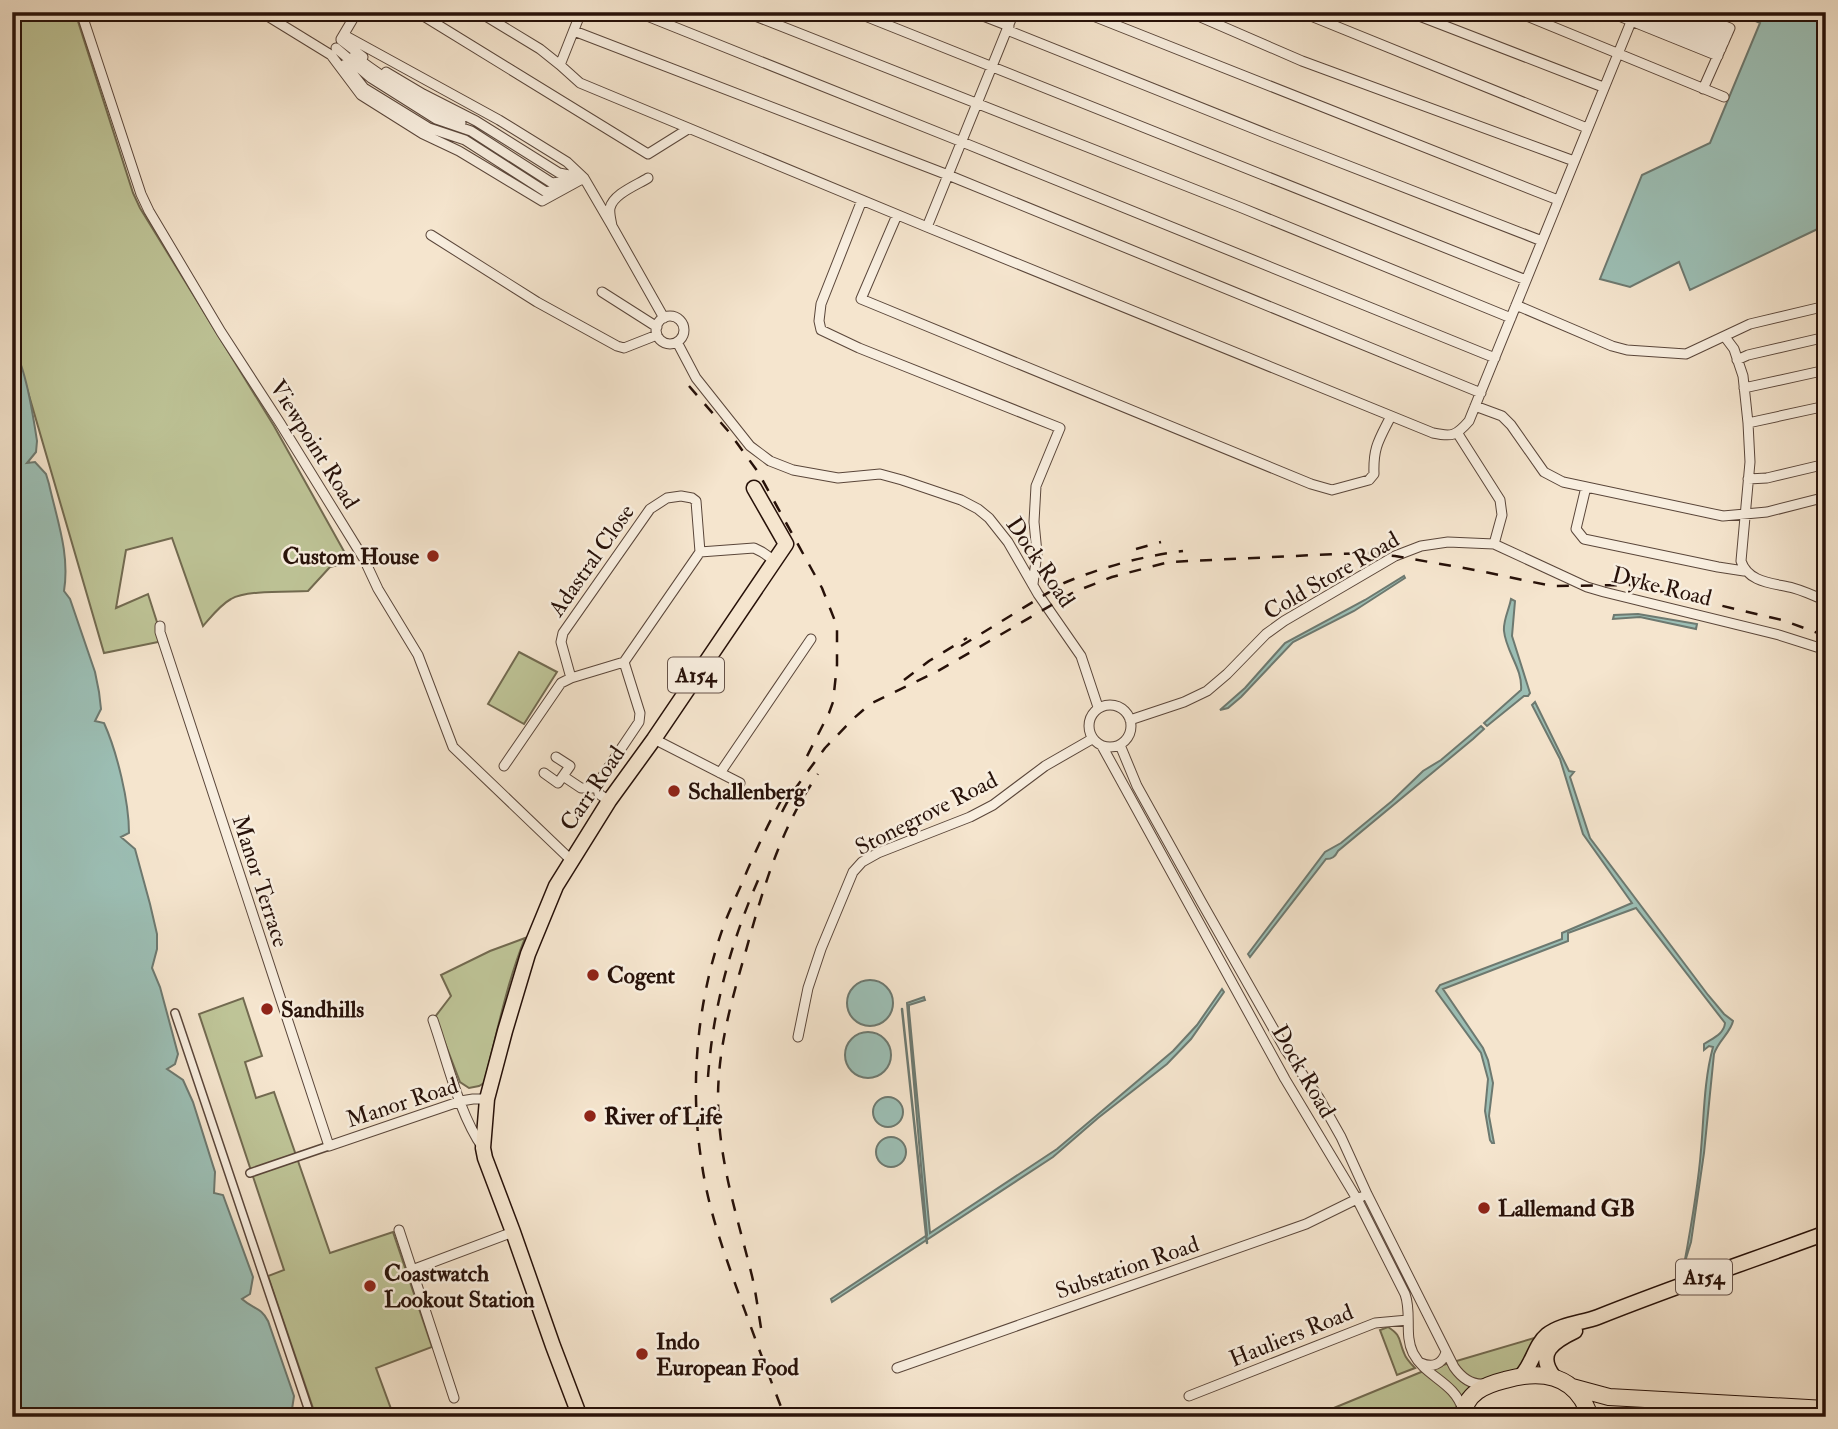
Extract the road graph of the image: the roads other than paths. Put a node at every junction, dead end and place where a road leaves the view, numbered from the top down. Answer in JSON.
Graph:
{"nodes":[{"id":1,"x":81,"y":12,"type":"edge"},
{"id":2,"x":261,"y":12,"type":"edge"},
{"id":3,"x":357,"y":12,"type":"edge"},
{"id":4,"x":417,"y":12,"type":"edge"},
{"id":5,"x":479,"y":12,"type":"edge"},
{"id":6,"x":581,"y":12,"type":"edge"},
{"id":7,"x":636,"y":12,"type":"edge"},
{"id":8,"x":745,"y":12,"type":"edge"},
{"id":9,"x":855,"y":12,"type":"edge"},
{"id":10,"x":973,"y":12,"type":"edge"},
{"id":11,"x":1014,"y":12,"type":"edge"},
{"id":12,"x":1083,"y":12,"type":"edge"},
{"id":13,"x":1189,"y":12,"type":"edge"},
{"id":14,"x":1301,"y":12,"type":"edge"},
{"id":15,"x":1409,"y":12,"type":"edge"},
{"id":16,"x":1517,"y":12,"type":"edge"},
{"id":17,"x":1609,"y":12,"type":"edge"},
{"id":18,"x":1650,"y":12,"type":"edge"},
{"id":19,"x":1669,"y":12,"type":"edge"},
{"id":20,"x":1689,"y":12,"type":"edge"},
{"id":21,"x":1632,"y":15,"type":"edge"},
{"id":22,"x":1008,"y":28,"type":"junction"},
{"id":23,"x":574,"y":31,"type":"junction"},
{"id":24,"x":337,"y":45,"type":"junction"},
{"id":25,"x":1722,"y":46,"type":"junction"},
{"id":26,"x":1617,"y":54,"type":"junction"},
{"id":27,"x":560,"y":65,"type":"junction"},
{"id":28,"x":992,"y":67,"type":"junction"},
{"id":29,"x":1603,"y":87,"type":"junction"},
{"id":30,"x":1703,"y":89,"type":"junction"},
{"id":31,"x":1724,"y":97,"type":"dead end"},
{"id":32,"x":977,"y":104,"type":"junction"},
{"id":33,"x":1587,"y":128,"type":"junction"},
{"id":34,"x":688,"y":129,"type":"junction"},
{"id":35,"x":962,"y":142,"type":"junction"},
{"id":36,"x":1574,"y":161,"type":"junction"},
{"id":37,"x":948,"y":176,"type":"junction"},
{"id":38,"x":584,"y":178,"type":"junction"},
{"id":39,"x":648,"y":178,"type":"dead end"},
{"id":40,"x":862,"y":200,"type":"junction"},
{"id":41,"x":1558,"y":200,"type":"junction"},
{"id":42,"x":897,"y":215,"type":"junction"},
{"id":43,"x":612,"y":226,"type":"junction"},
{"id":44,"x":927,"y":227,"type":"junction"},
{"id":45,"x":431,"y":235,"type":"dead end"},
{"id":46,"x":1542,"y":241,"type":"junction"},
{"id":47,"x":1526,"y":280,"type":"junction"},
{"id":48,"x":602,"y":292,"type":"dead end"},
{"id":49,"x":1516,"y":304,"type":"junction"},
{"id":50,"x":1826,"y":306,"type":"edge"},
{"id":51,"x":664,"y":318,"type":"junction"},
{"id":52,"x":1511,"y":318,"type":"junction"},
{"id":53,"x":657,"y":331,"type":"junction"},
{"id":54,"x":1725,"y":337,"type":"junction"},
{"id":55,"x":1826,"y":337,"type":"edge"},
{"id":56,"x":677,"y":342,"type":"junction"},
{"id":57,"x":1495,"y":358,"type":"junction"},
{"id":58,"x":1737,"y":360,"type":"junction"},
{"id":59,"x":1826,"y":370,"type":"edge"},
{"id":60,"x":1744,"y":388,"type":"junction"},
{"id":61,"x":1481,"y":393,"type":"junction"},
{"id":62,"x":1475,"y":406,"type":"junction"},
{"id":63,"x":1826,"y":406,"type":"edge"},
{"id":64,"x":1391,"y":416,"type":"junction"},
{"id":65,"x":1748,"y":424,"type":"junction"},
{"id":66,"x":1458,"y":434,"type":"junction"},
{"id":67,"x":1826,"y":464,"type":"edge"},
{"id":68,"x":1748,"y":479,"type":"junction"},
{"id":69,"x":1586,"y":487,"type":"junction"},
{"id":70,"x":754,"y":488,"type":"dead end"},
{"id":71,"x":1826,"y":497,"type":"edge"},
{"id":72,"x":1745,"y":515,"type":"junction"},
{"id":73,"x":1494,"y":544,"type":"junction"},
{"id":74,"x":701,"y":552,"type":"junction"},
{"id":75,"x":775,"y":561,"type":"junction"},
{"id":76,"x":1744,"y":571,"type":"junction"},
{"id":77,"x":1033,"y":584,"type":"junction"},
{"id":78,"x":1826,"y":601,"type":"edge"},
{"id":79,"x":160,"y":626,"type":"dead end"},
{"id":80,"x":811,"y":639,"type":"dead end"},
{"id":81,"x":1826,"y":650,"type":"edge"},
{"id":82,"x":624,"y":662,"type":"junction"},
{"id":83,"x":571,"y":678,"type":"junction"},
{"id":84,"x":1098,"y":707,"type":"junction"},
{"id":85,"x":1130,"y":719,"type":"junction"},
{"id":86,"x":654,"y":739,"type":"junction"},
{"id":87,"x":1092,"y":739,"type":"junction"},
{"id":88,"x":1120,"y":745,"type":"junction"},
{"id":89,"x":1102,"y":746,"type":"junction"},
{"id":90,"x":556,"y":757,"type":"dead end"},
{"id":91,"x":504,"y":766,"type":"dead end"},
{"id":92,"x":544,"y":773,"type":"dead end"},
{"id":93,"x":720,"y":773,"type":"junction"},
{"id":94,"x":563,"y":776,"type":"junction"},
{"id":95,"x":740,"y":783,"type":"dead end"},
{"id":96,"x":598,"y":788,"type":"junction"},
{"id":97,"x":609,"y":801,"type":"junction"},
{"id":98,"x":571,"y":860,"type":"junction"},
{"id":99,"x":175,"y":1013,"type":"dead end"},
{"id":100,"x":433,"y":1020,"type":"dead end"},
{"id":101,"x":798,"y":1037,"type":"dead end"},
{"id":102,"x":487,"y":1099,"type":"junction"},
{"id":103,"x":461,"y":1101,"type":"junction"},
{"id":104,"x":329,"y":1146,"type":"junction"},
{"id":105,"x":483,"y":1148,"type":"junction"},
{"id":106,"x":250,"y":1173,"type":"dead end"},
{"id":107,"x":1367,"y":1194,"type":"junction"},
{"id":108,"x":1357,"y":1199,"type":"junction"},
{"id":109,"x":399,"y":1230,"type":"dead end"},
{"id":110,"x":513,"y":1231,"type":"junction"},
{"id":111,"x":1826,"y":1233,"type":"edge"},
{"id":112,"x":412,"y":1270,"type":"junction"},
{"id":113,"x":1428,"y":1315,"type":"junction"},
{"id":114,"x":1408,"y":1318,"type":"junction"},
{"id":115,"x":1583,"y":1323,"type":"junction"},
{"id":116,"x":1446,"y":1352,"type":"junction"},
{"id":117,"x":1419,"y":1362,"type":"junction"},
{"id":118,"x":897,"y":1368,"type":"dead end"},
{"id":119,"x":1522,"y":1375,"type":"junction"},
{"id":120,"x":1554,"y":1377,"type":"junction"},
{"id":121,"x":1489,"y":1384,"type":"junction"},
{"id":122,"x":1573,"y":1387,"type":"junction"},
{"id":123,"x":1189,"y":1396,"type":"dead end"},
{"id":124,"x":454,"y":1398,"type":"dead end"},
{"id":125,"x":1826,"y":1409,"type":"edge"},
{"id":126,"x":1463,"y":1414,"type":"edge"},
{"id":127,"x":311,"y":1417,"type":"edge"},
{"id":128,"x":580,"y":1417,"type":"edge"},
{"id":129,"x":1590,"y":1417,"type":"edge"},
{"id":130,"x":1686,"y":1417,"type":"edge"},
{"id":131,"x":1698,"y":1417,"type":"edge"}],
"edges":[{"from":1,"to":98,"type":"street","name":"Viewpoint Road"},
{"from":2,"to":24,"type":"street"},
{"from":3,"to":24,"type":"street"},
{"from":4,"to":34,"type":"street"},
{"from":5,"to":27,"type":"street"},
{"from":6,"to":23,"type":"street"},
{"from":7,"to":35,"type":"street"},
{"from":8,"to":32,"type":"street"},
{"from":9,"to":28,"type":"street"},
{"from":10,"to":22,"type":"street"},
{"from":11,"to":22,"type":"street"},
{"from":12,"to":41,"type":"street"},
{"from":13,"to":36,"type":"street"},
{"from":14,"to":33,"type":"street"},
{"from":15,"to":29,"type":"street"},
{"from":16,"to":26,"type":"street"},
{"from":17,"to":21,"type":"street"},
{"from":18,"to":25,"type":"street"},
{"from":19,"to":25,"type":"street"},
{"from":20,"to":25,"type":"street"},
{"from":21,"to":25,"type":"street"},
{"from":21,"to":26,"type":"street"},
{"from":22,"to":28,"type":"street"},
{"from":22,"to":46,"type":"street"},
{"from":23,"to":27,"type":"street"},
{"from":23,"to":37,"type":"street"},
{"from":24,"to":38,"type":"street"},
{"from":24,"to":38,"type":"street"},
{"from":24,"to":38,"type":"street"},
{"from":24,"to":38,"type":"street"},
{"from":25,"to":30,"type":"street"},
{"from":26,"to":29,"type":"street"},
{"from":26,"to":30,"type":"street"},
{"from":27,"to":34,"type":"street"},
{"from":28,"to":32,"type":"street"},
{"from":28,"to":47,"type":"street"},
{"from":29,"to":33,"type":"street"},
{"from":30,"to":31,"type":"street"},
{"from":32,"to":35,"type":"street"},
{"from":32,"to":52,"type":"street"},
{"from":33,"to":36,"type":"street"},
{"from":34,"to":40,"type":"street"},
{"from":35,"to":37,"type":"street"},
{"from":35,"to":57,"type":"street"},
{"from":36,"to":41,"type":"street"},
{"from":37,"to":44,"type":"street"},
{"from":37,"to":61,"type":"street"},
{"from":38,"to":43,"type":"street"},
{"from":39,"to":43,"type":"street"},
{"from":40,"to":42,"type":"street"},
{"from":40,"to":77,"type":"street"},
{"from":41,"to":46,"type":"street"},
{"from":42,"to":44,"type":"street"},
{"from":42,"to":64,"type":"street"},
{"from":43,"to":51,"type":"street"},
{"from":44,"to":64,"type":"street"},
{"from":45,"to":53,"type":"street"},
{"from":46,"to":47,"type":"street"},
{"from":47,"to":49,"type":"street"},
{"from":48,"to":53,"type":"street"},
{"from":49,"to":52,"type":"street"},
{"from":49,"to":54,"type":"street"},
{"from":50,"to":54,"type":"street"},
{"from":51,"to":53,"type":"street"},
{"from":51,"to":56,"type":"street"},
{"from":52,"to":57,"type":"street"},
{"from":53,"to":56,"type":"street"},
{"from":54,"to":58,"type":"street"},
{"from":55,"to":58,"type":"street"},
{"from":56,"to":77,"type":"street","name":"Dock Road"},
{"from":57,"to":61,"type":"street"},
{"from":58,"to":60,"type":"street"},
{"from":59,"to":60,"type":"street"},
{"from":60,"to":65,"type":"street"},
{"from":61,"to":62,"type":"street"},
{"from":62,"to":66,"type":"street"},
{"from":62,"to":69,"type":"street"},
{"from":63,"to":65,"type":"street"},
{"from":64,"to":66,"type":"street"},
{"from":65,"to":68,"type":"street"},
{"from":66,"to":73,"type":"street"},
{"from":67,"to":68,"type":"street"},
{"from":68,"to":72,"type":"street"},
{"from":69,"to":72,"type":"street"},
{"from":69,"to":76,"type":"street"},
{"from":70,"to":75,"type":"main road","name":"Carr Road","number":"A154"},
{"from":71,"to":72,"type":"street"},
{"from":72,"to":76,"type":"street"},
{"from":73,"to":81,"type":"street","name":"Dyke Road"},
{"from":73,"to":85,"type":"street","name":"Cold Store Road"},
{"from":74,"to":75,"type":"street"},
{"from":74,"to":82,"type":"street"},
{"from":74,"to":83,"type":"street","name":"Adastral Close"},
{"from":75,"to":86,"type":"main road","name":"Carr Road","number":"A154"},
{"from":76,"to":78,"type":"street"},
{"from":77,"to":84,"type":"street","name":"Dock Road"},
{"from":79,"to":104,"type":"street","name":"Manor Terrace"},
{"from":80,"to":93,"type":"street"},
{"from":82,"to":83,"type":"street"},
{"from":82,"to":96,"type":"street"},
{"from":83,"to":91,"type":"street"},
{"from":84,"to":85,"type":"street"},
{"from":84,"to":87,"type":"street"},
{"from":85,"to":88,"type":"street"},
{"from":86,"to":93,"type":"street"},
{"from":86,"to":97,"type":"main road","name":"Carr Road","number":"A154"},
{"from":87,"to":89,"type":"street"},
{"from":87,"to":101,"type":"street","name":"Stonegrove Road"},
{"from":88,"to":89,"type":"street"},
{"from":88,"to":107,"type":"street","name":"Dock Road"},
{"from":89,"to":108,"type":"street","name":"Dock Road"},
{"from":90,"to":94,"type":"street"},
{"from":92,"to":94,"type":"street"},
{"from":93,"to":95,"type":"street"},
{"from":94,"to":96,"type":"street"},
{"from":96,"to":97,"type":"street"},
{"from":97,"to":98,"type":"main road","name":"Carr Road","number":"A154"},
{"from":98,"to":102,"type":"main road","name":"Carr Road","number":"A154"},
{"from":99,"to":127,"type":"street"},
{"from":100,"to":103,"type":"street"},
{"from":102,"to":103,"type":"street","name":"Manor Road"},
{"from":102,"to":105,"type":"main road","name":"Carr Road","number":"A154"},
{"from":103,"to":104,"type":"street","name":"Manor Road"},
{"from":103,"to":105,"type":"street"},
{"from":104,"to":106,"type":"street"},
{"from":105,"to":110,"type":"main road","number":"A154"},
{"from":107,"to":108,"type":"street","name":"Substation Road"},
{"from":107,"to":113,"type":"street","name":"Dock Road"},
{"from":108,"to":114,"type":"street","name":"Dock Road"},
{"from":108,"to":118,"type":"street","name":"Substation Road"},
{"from":109,"to":112,"type":"street"},
{"from":110,"to":112,"type":"street"},
{"from":110,"to":128,"type":"main road","number":"A154"},
{"from":111,"to":115,"type":"main road","number":"A154"},
{"from":112,"to":124,"type":"street"},
{"from":113,"to":114,"type":"street","name":"Hauliers Road"},
{"from":113,"to":116,"type":"street","name":"Dock Road"},
{"from":114,"to":117,"type":"street","name":"Dock Road"},
{"from":114,"to":123,"type":"street","name":"Hauliers Road"},
{"from":115,"to":119,"type":"main road","number":"A154"},
{"from":115,"to":120,"type":"main road","number":"A154"},
{"from":116,"to":117,"type":"street"},
{"from":116,"to":121,"type":"street","name":"Dock Road"},
{"from":117,"to":126,"type":"street"},
{"from":119,"to":120,"type":"highway"},
{"from":119,"to":121,"type":"highway"},
{"from":120,"to":122,"type":"highway"},
{"from":121,"to":126,"type":"highway"},
{"from":122,"to":125,"type":"highway"},
{"from":122,"to":129,"type":"highway"},
{"from":130,"to":131,"type":"highway"}]}
